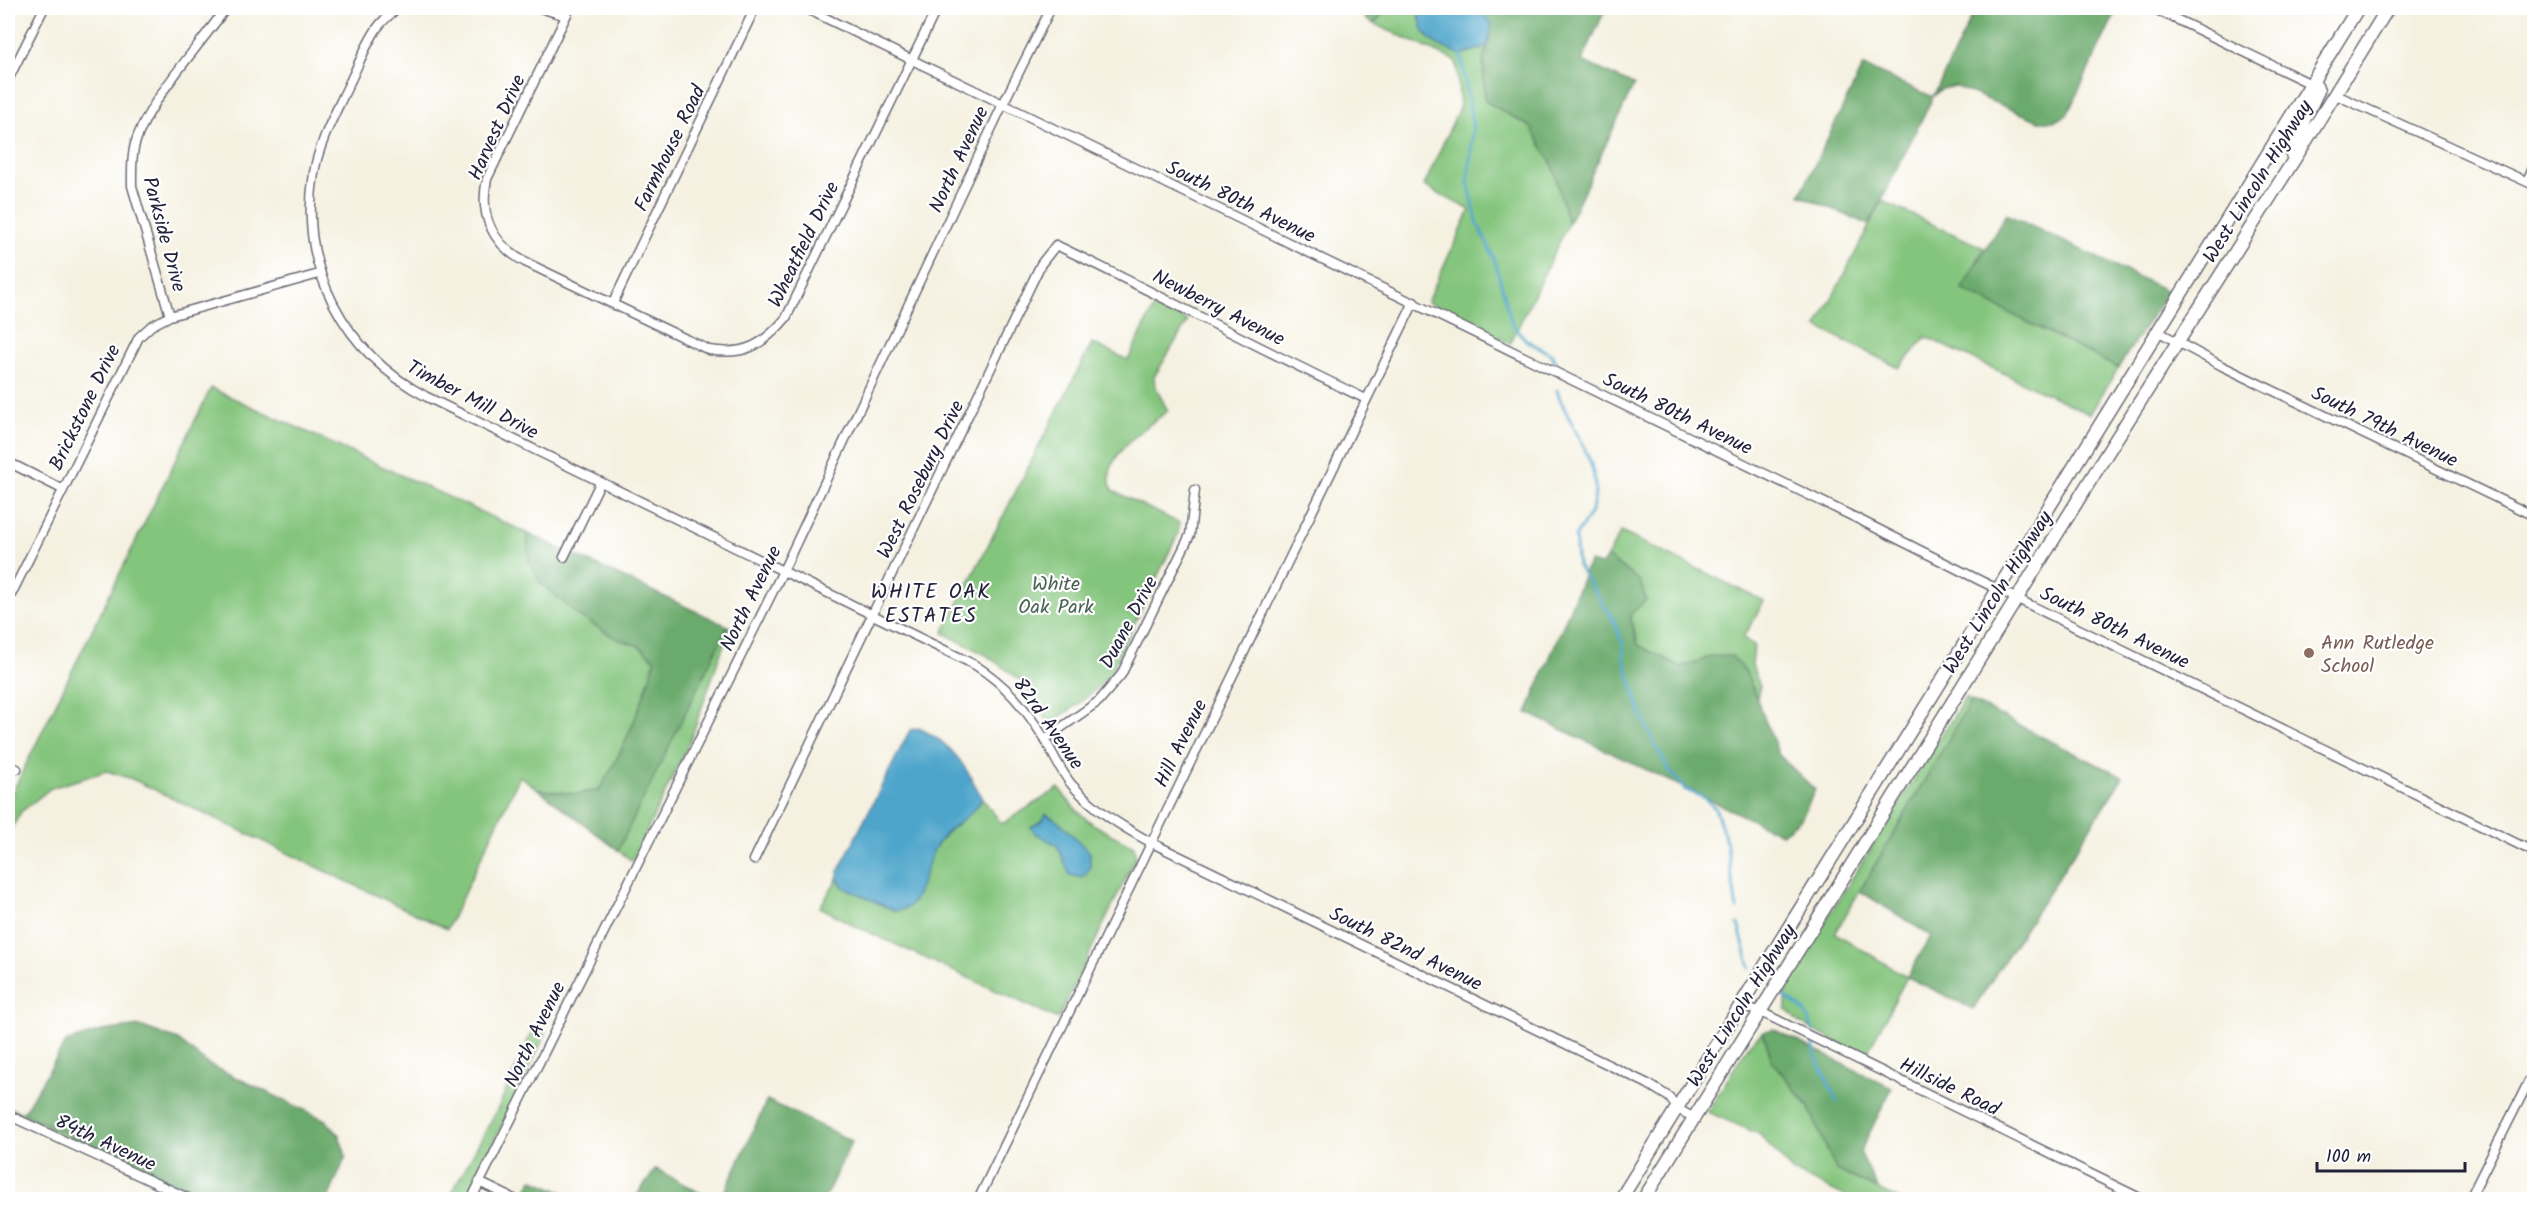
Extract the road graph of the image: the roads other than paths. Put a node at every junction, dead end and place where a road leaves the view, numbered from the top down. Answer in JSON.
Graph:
{"nodes":[{"id":1,"x":44,"y":8,"type":"edge"},
{"id":2,"x":226,"y":8,"type":"edge"},
{"id":3,"x":397,"y":8,"type":"edge"},
{"id":4,"x":540,"y":8,"type":"edge"},
{"id":5,"x":570,"y":8,"type":"edge"},
{"id":6,"x":755,"y":8,"type":"edge"},
{"id":7,"x":806,"y":8,"type":"edge"},
{"id":8,"x":937,"y":8,"type":"edge"},
{"id":9,"x":1051,"y":8,"type":"edge"},
{"id":10,"x":2153,"y":8,"type":"edge"},
{"id":11,"x":2358,"y":8,"type":"edge"},
{"id":12,"x":2388,"y":8,"type":"edge"},
{"id":13,"x":566,"y":16,"type":"junction"},
{"id":14,"x":911,"y":59,"type":"junction"},
{"id":15,"x":8,"y":80,"type":"edge"},
{"id":16,"x":2311,"y":84,"type":"junction"},
{"id":17,"x":2334,"y":94,"type":"junction"},
{"id":18,"x":1003,"y":104,"type":"junction"},
{"id":19,"x":2535,"y":165,"type":"edge"},
{"id":20,"x":2284,"y":176,"type":"junction"},
{"id":21,"x":2531,"y":183,"type":"edge"},
{"id":22,"x":1056,"y":245,"type":"joint"},
{"id":23,"x":319,"y":274,"type":"junction"},
{"id":24,"x":1414,"y":302,"type":"junction"},
{"id":25,"x":613,"y":303,"type":"junction"},
{"id":26,"x":170,"y":316,"type":"junction"},
{"id":27,"x":2157,"y":331,"type":"junction"},
{"id":28,"x":2177,"y":342,"type":"junction"},
{"id":29,"x":1366,"y":399,"type":"junction"},
{"id":30,"x":8,"y":462,"type":"edge"},
{"id":31,"x":600,"y":483,"type":"junction"},
{"id":32,"x":62,"y":489,"type":"junction"},
{"id":33,"x":1195,"y":490,"type":"dead end"},
{"id":34,"x":2535,"y":516,"type":"edge"},
{"id":35,"x":564,"y":557,"type":"dead end"},
{"id":36,"x":783,"y":571,"type":"junction"},
{"id":37,"x":1998,"y":589,"type":"junction"},
{"id":38,"x":2017,"y":597,"type":"junction"},
{"id":39,"x":8,"y":601,"type":"edge"},
{"id":40,"x":873,"y":616,"type":"junction"},
{"id":41,"x":1045,"y":739,"type":"junction"},
{"id":42,"x":8,"y":765,"type":"edge"},
{"id":43,"x":17,"y":769,"type":"dead end"},
{"id":44,"x":1150,"y":842,"type":"junction"},
{"id":45,"x":2535,"y":852,"type":"edge"},
{"id":46,"x":754,"y":860,"type":"dead end"},
{"id":47,"x":1740,"y":1005,"type":"junction"},
{"id":48,"x":1759,"y":1011,"type":"junction"},
{"id":49,"x":2535,"y":1071,"type":"edge"},
{"id":50,"x":1678,"y":1109,"type":"junction"},
{"id":51,"x":8,"y":1115,"type":"edge"},
{"id":52,"x":1694,"y":1118,"type":"junction"},
{"id":53,"x":479,"y":1182,"type":"junction"},
{"id":54,"x":192,"y":1200,"type":"edge"},
{"id":55,"x":471,"y":1200,"type":"edge"},
{"id":56,"x":516,"y":1200,"type":"edge"},
{"id":57,"x":978,"y":1200,"type":"edge"},
{"id":58,"x":1620,"y":1200,"type":"edge"},
{"id":59,"x":1643,"y":1200,"type":"edge"},
{"id":60,"x":2144,"y":1200,"type":"edge"},
{"id":61,"x":2469,"y":1200,"type":"edge"}],
"edges":[{"from":1,"to":15,"type":"street"},
{"from":2,"to":26,"type":"street","name":"Parkside Drive"},
{"from":3,"to":23,"type":"street","name":"Timber Mill Drive"},
{"from":4,"to":13,"type":"street"},
{"from":5,"to":13,"type":"street","name":"Harvest Drive"},
{"from":6,"to":25,"type":"street","name":"Farmhouse Road"},
{"from":7,"to":14,"type":"street","name":"South 80th Avenue"},
{"from":8,"to":14,"type":"street","name":"Wheatfield Drive"},
{"from":9,"to":18,"type":"street","name":"North Avenue"},
{"from":10,"to":16,"type":"street"},
{"from":11,"to":16,"type":"main road","name":"West Lincoln Highway"},
{"from":12,"to":17,"type":"main road","name":"West Lincoln Highway"},
{"from":13,"to":25,"type":"street","name":"Harvest Drive"},
{"from":14,"to":18,"type":"street","name":"South 80th Avenue"},
{"from":14,"to":25,"type":"street","name":"Wheatfield Drive"},
{"from":16,"to":20,"type":"main road"},
{"from":16,"to":27,"type":"main road","name":"West Lincoln Highway"},
{"from":17,"to":20,"type":"main road","name":"West Lincoln Highway"},
{"from":17,"to":21,"type":"street"},
{"from":18,"to":24,"type":"street","name":"South 80th Avenue"},
{"from":18,"to":36,"type":"street","name":"North Avenue"},
{"from":19,"to":21,"type":"street"},
{"from":20,"to":28,"type":"main road","name":"West Lincoln Highway"},
{"from":22,"to":29,"type":"street","name":"Newberry Avenue"},
{"from":22,"to":40,"type":"street","name":"West Rosebury Drive"},
{"from":23,"to":26,"type":"street","name":"Brickstone Drive"},
{"from":23,"to":31,"type":"street","name":"Timber Mill Drive"},
{"from":24,"to":29,"type":"street","name":"Hill Avenue"},
{"from":24,"to":37,"type":"street","name":"South 80th Avenue"},
{"from":26,"to":32,"type":"street","name":"Brickstone Drive"},
{"from":27,"to":28,"type":"street","name":"South 79th Avenue"},
{"from":27,"to":37,"type":"main road","name":"West Lincoln Highway"},
{"from":28,"to":34,"type":"street","name":"South 79th Avenue"},
{"from":28,"to":38,"type":"main road","name":"West Lincoln Highway"},
{"from":29,"to":44,"type":"street","name":"Hill Avenue"},
{"from":30,"to":32,"type":"street"},
{"from":31,"to":35,"type":"street"},
{"from":31,"to":36,"type":"street","name":"Timber Mill Drive"},
{"from":32,"to":39,"type":"street","name":"Brickstone Drive"},
{"from":33,"to":41,"type":"street","name":"Duane Drive"},
{"from":36,"to":40,"type":"street","name":"82rd Avenue"},
{"from":36,"to":53,"type":"street","name":"North Avenue"},
{"from":37,"to":38,"type":"street","name":"South 80th Avenue"},
{"from":37,"to":47,"type":"main road","name":"West Lincoln Highway"},
{"from":38,"to":45,"type":"street","name":"South 80th Avenue"},
{"from":38,"to":48,"type":"main road","name":"West Lincoln Highway"},
{"from":40,"to":41,"type":"street","name":"82rd Avenue"},
{"from":40,"to":46,"type":"street","name":"West Rosebury Drive"},
{"from":41,"to":44,"type":"street","name":"82rd Avenue"},
{"from":42,"to":43,"type":"street"},
{"from":44,"to":50,"type":"street","name":"South 82nd Avenue"},
{"from":44,"to":57,"type":"street","name":"Hill Avenue"},
{"from":47,"to":48,"type":"street","name":"Hillside Road"},
{"from":47,"to":50,"type":"main road","name":"West Lincoln Highway"},
{"from":48,"to":52,"type":"main road","name":"West Lincoln Highway"},
{"from":48,"to":60,"type":"street","name":"Hillside Road"},
{"from":49,"to":61,"type":"street"},
{"from":50,"to":52,"type":"street","name":"South 82nd Avenue"},
{"from":50,"to":58,"type":"main road","name":"West Lincoln Highway"},
{"from":51,"to":54,"type":"street","name":"84th Avenue"},
{"from":52,"to":59,"type":"main road","name":"West Lincoln Highway"},
{"from":53,"to":55,"type":"street","name":"North Avenue"},
{"from":53,"to":56,"type":"street"}]}
